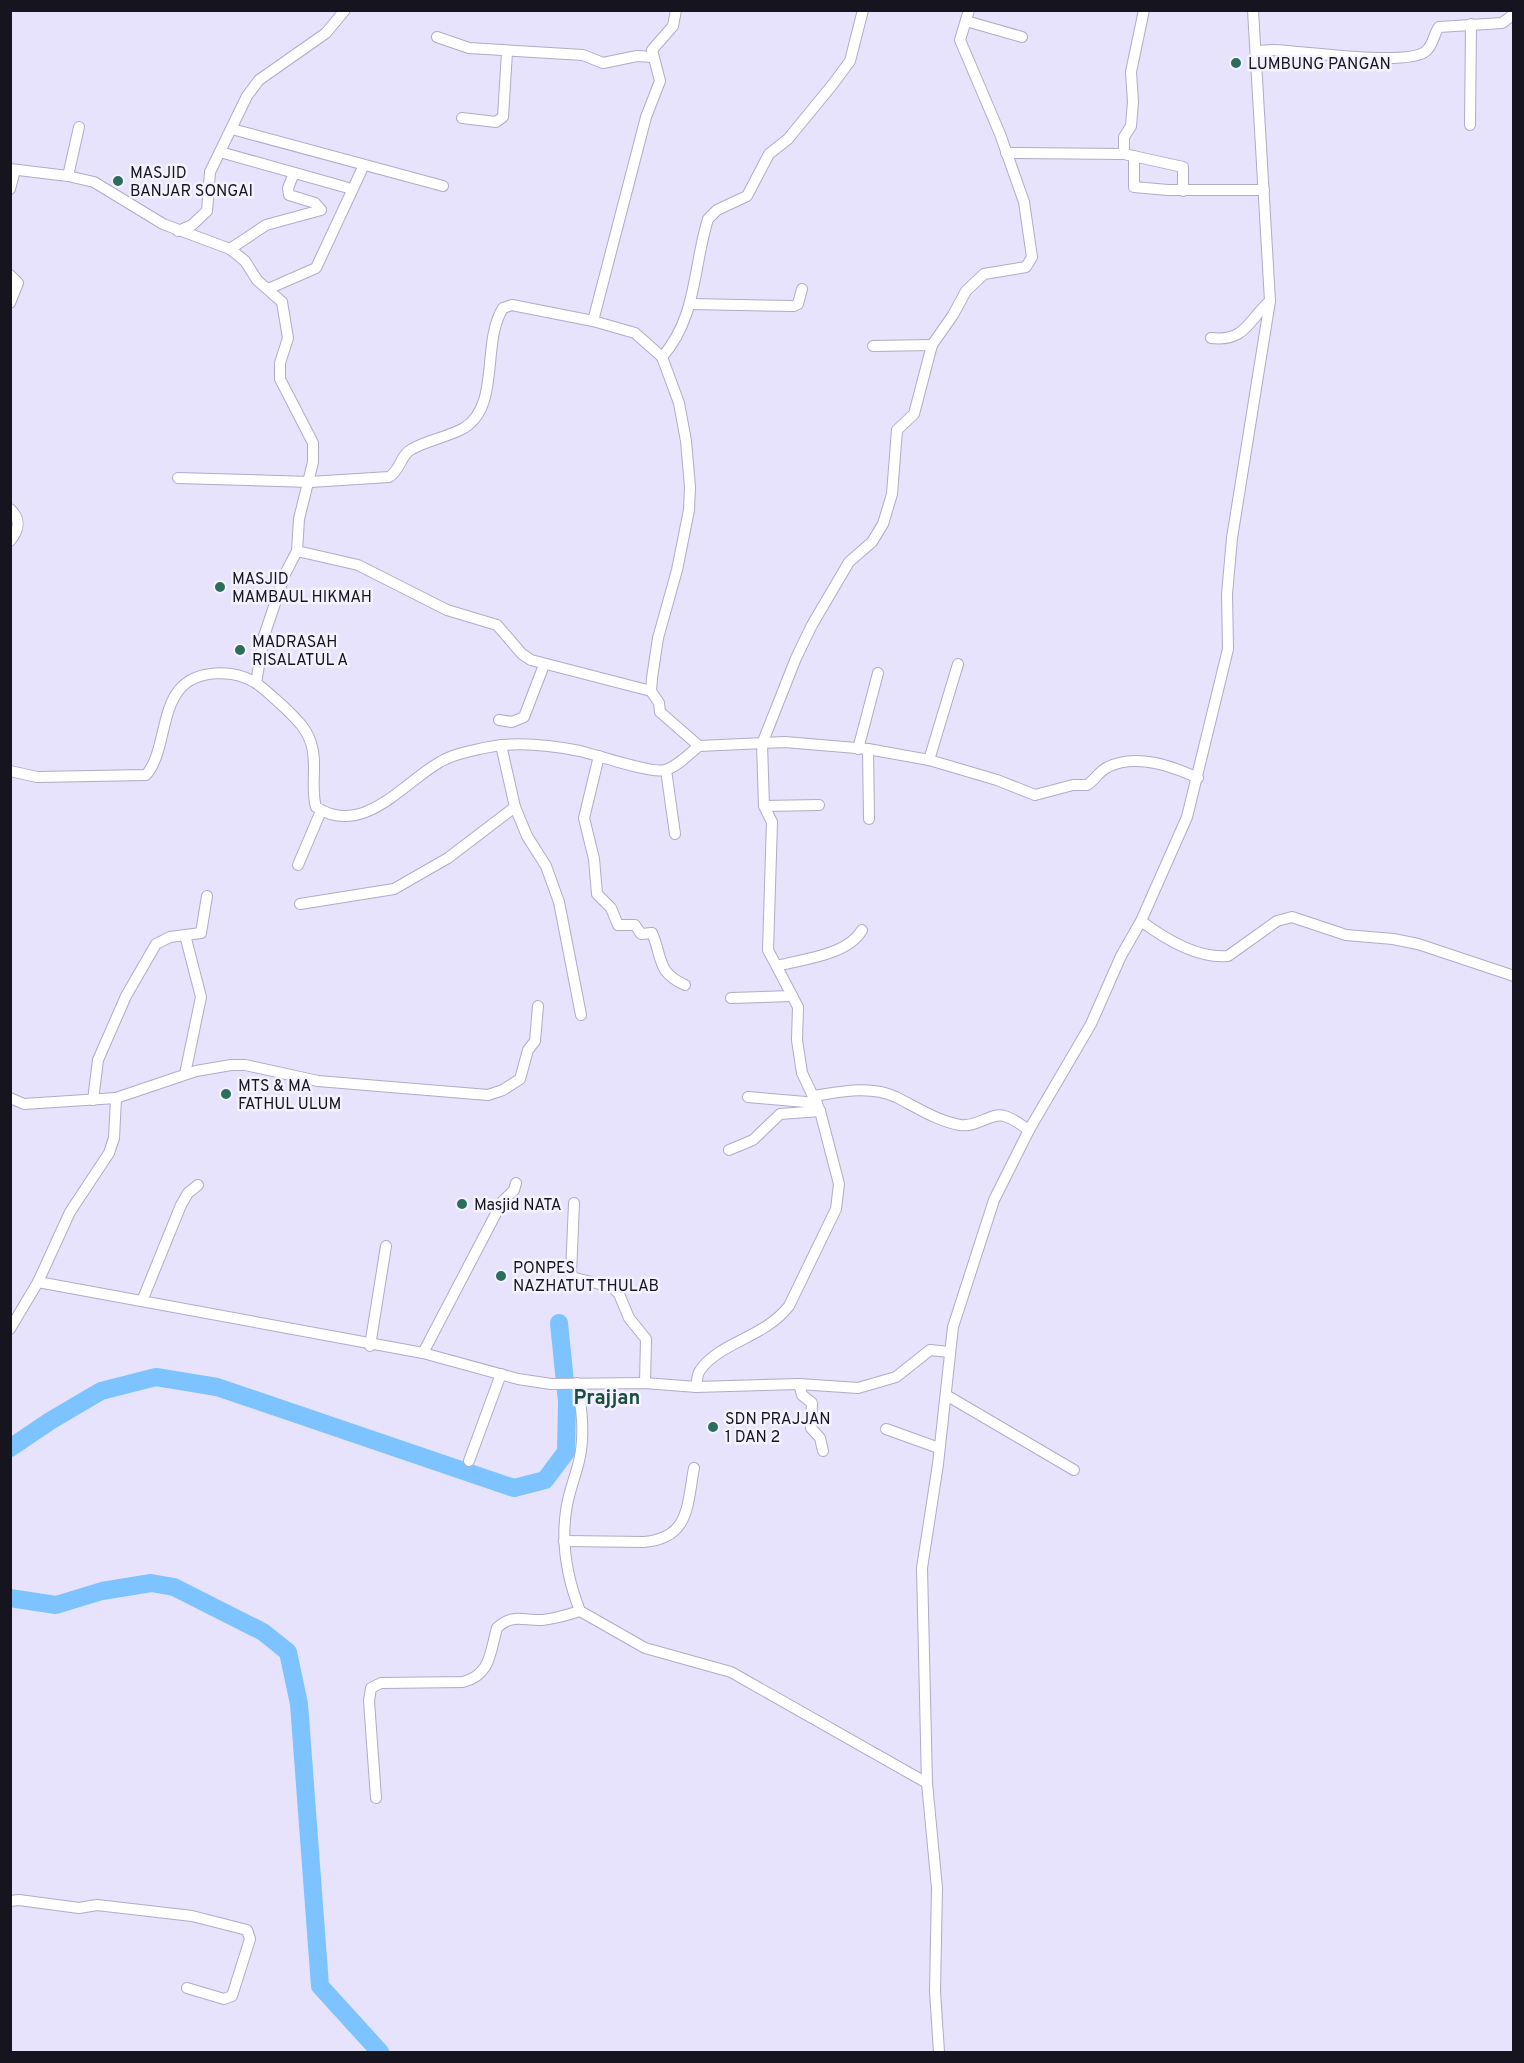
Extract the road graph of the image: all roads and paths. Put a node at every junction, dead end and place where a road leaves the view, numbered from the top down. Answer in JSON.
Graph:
{"nodes":[{"id":1,"x":345,"y":10,"type":"edge"},
{"id":2,"x":675,"y":10,"type":"edge"},
{"id":3,"x":863,"y":10,"type":"edge"},
{"id":4,"x":1144,"y":10,"type":"edge"},
{"id":5,"x":1252,"y":10,"type":"edge"},
{"id":6,"x":1514,"y":14,"type":"edge"},
{"id":7,"x":967,"y":16,"type":"edge"},
{"id":8,"x":1471,"y":24,"type":"junction"},
{"id":9,"x":437,"y":37,"type":"dead end"},
{"id":10,"x":1022,"y":37,"type":"dead end"},
{"id":11,"x":1257,"y":51,"type":"junction"},
{"id":12,"x":507,"y":52,"type":"junction"},
{"id":13,"x":653,"y":57,"type":"junction"},
{"id":14,"x":462,"y":118,"type":"dead end"},
{"id":15,"x":1470,"y":125,"type":"dead end"},
{"id":16,"x":79,"y":127,"type":"dead end"},
{"id":17,"x":232,"y":129,"type":"junction"},
{"id":18,"x":220,"y":152,"type":"junction"},
{"id":19,"x":1006,"y":153,"type":"junction"},
{"id":20,"x":1129,"y":155,"type":"junction"},
{"id":21,"x":364,"y":165,"type":"junction"},
{"id":22,"x":13,"y":170,"type":"edge"},
{"id":23,"x":294,"y":172,"type":"junction"},
{"id":24,"x":68,"y":176,"type":"junction"},
{"id":25,"x":443,"y":186,"type":"dead end"},
{"id":26,"x":10,"y":189,"type":"edge"},
{"id":27,"x":352,"y":189,"type":"junction"},
{"id":28,"x":1264,"y":190,"type":"junction"},
{"id":29,"x":1183,"y":191,"type":"junction"},
{"id":30,"x":178,"y":231,"type":"junction"},
{"id":31,"x":230,"y":249,"type":"junction"},
{"id":32,"x":10,"y":275,"type":"edge"},
{"id":33,"x":268,"y":289,"type":"junction"},
{"id":34,"x":801,"y":289,"type":"dead end"},
{"id":35,"x":1270,"y":301,"type":"junction"},
{"id":36,"x":10,"y":303,"type":"edge"},
{"id":37,"x":692,"y":304,"type":"junction"},
{"id":38,"x":593,"y":321,"type":"junction"},
{"id":39,"x":1211,"y":338,"type":"dead end"},
{"id":40,"x":932,"y":345,"type":"junction"},
{"id":41,"x":873,"y":346,"type":"dead end"},
{"id":42,"x":662,"y":357,"type":"junction"},
{"id":43,"x":178,"y":478,"type":"dead end"},
{"id":44,"x":310,"y":482,"type":"junction"},
{"id":45,"x":10,"y":508,"type":"edge"},
{"id":46,"x":10,"y":541,"type":"edge"},
{"id":47,"x":297,"y":551,"type":"junction"},
{"id":48,"x":958,"y":664,"type":"dead end"},
{"id":49,"x":544,"y":665,"type":"junction"},
{"id":50,"x":878,"y":673,"type":"dead end"},
{"id":51,"x":256,"y":683,"type":"junction"},
{"id":52,"x":651,"y":691,"type":"junction"},
{"id":53,"x":499,"y":720,"type":"dead end"},
{"id":54,"x":762,"y":744,"type":"junction"},
{"id":55,"x":501,"y":745,"type":"junction"},
{"id":56,"x":699,"y":746,"type":"junction"},
{"id":57,"x":863,"y":749,"type":"junction"},
{"id":58,"x":599,"y":756,"type":"junction"},
{"id":59,"x":929,"y":760,"type":"junction"},
{"id":60,"x":666,"y":770,"type":"junction"},
{"id":61,"x":10,"y":771,"type":"edge"},
{"id":62,"x":1198,"y":778,"type":"junction"},
{"id":63,"x":819,"y":805,"type":"dead end"},
{"id":64,"x":764,"y":806,"type":"junction"},
{"id":65,"x":515,"y":807,"type":"junction"},
{"id":66,"x":321,"y":811,"type":"junction"},
{"id":67,"x":869,"y":819,"type":"dead end"},
{"id":68,"x":675,"y":834,"type":"dead end"},
{"id":69,"x":298,"y":866,"type":"dead end"},
{"id":70,"x":207,"y":896,"type":"dead end"},
{"id":71,"x":300,"y":904,"type":"dead end"},
{"id":72,"x":1141,"y":921,"type":"junction"},
{"id":73,"x":862,"y":930,"type":"dead end"},
{"id":74,"x":185,"y":935,"type":"junction"},
{"id":75,"x":777,"y":966,"type":"junction"},
{"id":76,"x":1514,"y":976,"type":"edge"},
{"id":77,"x":685,"y":986,"type":"dead end"},
{"id":78,"x":792,"y":996,"type":"junction"},
{"id":79,"x":731,"y":999,"type":"dead end"},
{"id":80,"x":538,"y":1006,"type":"dead end"},
{"id":81,"x":581,"y":1015,"type":"dead end"},
{"id":82,"x":185,"y":1074,"type":"junction"},
{"id":83,"x":748,"y":1097,"type":"dead end"},
{"id":84,"x":10,"y":1098,"type":"edge"},
{"id":85,"x":116,"y":1098,"type":"junction"},
{"id":86,"x":93,"y":1100,"type":"junction"},
{"id":87,"x":817,"y":1103,"type":"junction"},
{"id":88,"x":1029,"y":1130,"type":"junction"},
{"id":89,"x":729,"y":1150,"type":"dead end"},
{"id":90,"x":516,"y":1183,"type":"dead end"},
{"id":91,"x":198,"y":1185,"type":"dead end"},
{"id":92,"x":574,"y":1203,"type":"dead end"},
{"id":93,"x":386,"y":1246,"type":"dead end"},
{"id":94,"x":38,"y":1282,"type":"junction"},
{"id":95,"x":142,"y":1301,"type":"junction"},
{"id":96,"x":10,"y":1329,"type":"edge"},
{"id":97,"x":370,"y":1346,"type":"junction"},
{"id":98,"x":949,"y":1352,"type":"junction"},
{"id":99,"x":423,"y":1353,"type":"junction"},
{"id":100,"x":501,"y":1374,"type":"junction"},
{"id":101,"x":574,"y":1383,"type":"junction"},
{"id":102,"x":645,"y":1383,"type":"junction"},
{"id":103,"x":799,"y":1384,"type":"junction"},
{"id":104,"x":696,"y":1387,"type":"junction"},
{"id":105,"x":946,"y":1395,"type":"junction"},
{"id":106,"x":886,"y":1429,"type":"dead end"},
{"id":107,"x":939,"y":1448,"type":"junction"},
{"id":108,"x":823,"y":1451,"type":"dead end"},
{"id":109,"x":469,"y":1461,"type":"dead end"},
{"id":110,"x":694,"y":1468,"type":"dead end"},
{"id":111,"x":1074,"y":1470,"type":"dead end"},
{"id":112,"x":564,"y":1541,"type":"junction"},
{"id":113,"x":580,"y":1611,"type":"junction"},
{"id":114,"x":927,"y":1783,"type":"junction"},
{"id":115,"x":376,"y":1798,"type":"dead end"},
{"id":116,"x":10,"y":1901,"type":"edge"},
{"id":117,"x":187,"y":1988,"type":"dead end"},
{"id":118,"x":939,"y":2052,"type":"edge"}],
"edges":[{"from":1,"to":17,"type":"street"},
{"from":2,"to":13,"type":"street"},
{"from":3,"to":37,"type":"street"},
{"from":4,"to":20,"type":"street"},
{"from":5,"to":11,"type":"street"},
{"from":6,"to":8,"type":"street"},
{"from":7,"to":10,"type":"street"},
{"from":7,"to":19,"type":"street"},
{"from":8,"to":11,"type":"street"},
{"from":8,"to":15,"type":"street"},
{"from":9,"to":12,"type":"street"},
{"from":11,"to":28,"type":"street"},
{"from":12,"to":13,"type":"street"},
{"from":12,"to":14,"type":"street"},
{"from":13,"to":38,"type":"street"},
{"from":16,"to":24,"type":"street"},
{"from":17,"to":18,"type":"street"},
{"from":17,"to":21,"type":"street"},
{"from":18,"to":23,"type":"street"},
{"from":18,"to":30,"type":"street"},
{"from":19,"to":20,"type":"street"},
{"from":19,"to":40,"type":"street"},
{"from":20,"to":29,"type":"street"},
{"from":20,"to":29,"type":"street"},
{"from":21,"to":25,"type":"street"},
{"from":21,"to":27,"type":"street"},
{"from":22,"to":24,"type":"street"},
{"from":22,"to":26,"type":"street"},
{"from":23,"to":27,"type":"street"},
{"from":23,"to":31,"type":"street"},
{"from":24,"to":30,"type":"street"},
{"from":27,"to":33,"type":"street"},
{"from":28,"to":29,"type":"street"},
{"from":28,"to":35,"type":"street"},
{"from":30,"to":31,"type":"street"},
{"from":31,"to":33,"type":"street"},
{"from":32,"to":36,"type":"street"},
{"from":33,"to":44,"type":"street"},
{"from":34,"to":37,"type":"street"},
{"from":35,"to":39,"type":"street"},
{"from":35,"to":62,"type":"street"},
{"from":37,"to":42,"type":"street"},
{"from":38,"to":42,"type":"street"},
{"from":38,"to":44,"type":"street"},
{"from":40,"to":41,"type":"street"},
{"from":40,"to":54,"type":"street"},
{"from":42,"to":52,"type":"street"},
{"from":43,"to":44,"type":"street"},
{"from":44,"to":47,"type":"street"},
{"from":45,"to":46,"type":"street"},
{"from":47,"to":49,"type":"street"},
{"from":47,"to":51,"type":"street"},
{"from":48,"to":59,"type":"street"},
{"from":49,"to":52,"type":"street"},
{"from":49,"to":53,"type":"street"},
{"from":50,"to":57,"type":"street"},
{"from":51,"to":61,"type":"street"},
{"from":51,"to":66,"type":"street"},
{"from":52,"to":56,"type":"street"},
{"from":54,"to":56,"type":"street"},
{"from":54,"to":57,"type":"street"},
{"from":54,"to":64,"type":"street"},
{"from":55,"to":58,"type":"street"},
{"from":55,"to":65,"type":"street"},
{"from":55,"to":66,"type":"street"},
{"from":56,"to":60,"type":"street"},
{"from":57,"to":59,"type":"street"},
{"from":57,"to":67,"type":"street"},
{"from":58,"to":60,"type":"street"},
{"from":58,"to":77,"type":"street"},
{"from":59,"to":62,"type":"street"},
{"from":60,"to":68,"type":"street"},
{"from":62,"to":72,"type":"street"},
{"from":63,"to":64,"type":"street"},
{"from":64,"to":75,"type":"street"},
{"from":65,"to":71,"type":"street"},
{"from":65,"to":81,"type":"street"},
{"from":66,"to":69,"type":"street"},
{"from":70,"to":74,"type":"street"},
{"from":72,"to":76,"type":"street"},
{"from":72,"to":88,"type":"street"},
{"from":73,"to":75,"type":"street"},
{"from":74,"to":82,"type":"street"},
{"from":74,"to":86,"type":"street"},
{"from":75,"to":78,"type":"street"},
{"from":78,"to":79,"type":"street"},
{"from":78,"to":87,"type":"street"},
{"from":80,"to":82,"type":"street"},
{"from":82,"to":85,"type":"street"},
{"from":83,"to":87,"type":"street"},
{"from":84,"to":86,"type":"street"},
{"from":85,"to":86,"type":"street"},
{"from":85,"to":94,"type":"street"},
{"from":87,"to":88,"type":"street"},
{"from":87,"to":89,"type":"street"},
{"from":87,"to":104,"type":"street"},
{"from":88,"to":98,"type":"street"},
{"from":90,"to":99,"type":"street"},
{"from":91,"to":95,"type":"street"},
{"from":92,"to":102,"type":"street"},
{"from":93,"to":97,"type":"street"},
{"from":94,"to":95,"type":"street"},
{"from":94,"to":96,"type":"street"},
{"from":95,"to":97,"type":"street"},
{"from":97,"to":99,"type":"street"},
{"from":98,"to":103,"type":"street"},
{"from":98,"to":105,"type":"street"},
{"from":99,"to":100,"type":"street"},
{"from":100,"to":101,"type":"street"},
{"from":100,"to":109,"type":"street"},
{"from":101,"to":102,"type":"street"},
{"from":101,"to":112,"type":"street"},
{"from":102,"to":104,"type":"street"},
{"from":103,"to":104,"type":"street"},
{"from":103,"to":108,"type":"street"},
{"from":105,"to":107,"type":"street"},
{"from":105,"to":111,"type":"street"},
{"from":106,"to":107,"type":"street"},
{"from":107,"to":114,"type":"street"},
{"from":110,"to":112,"type":"street"},
{"from":112,"to":113,"type":"street"},
{"from":113,"to":114,"type":"street"},
{"from":113,"to":115,"type":"street"},
{"from":114,"to":118,"type":"street"},
{"from":116,"to":117,"type":"street"}]}
